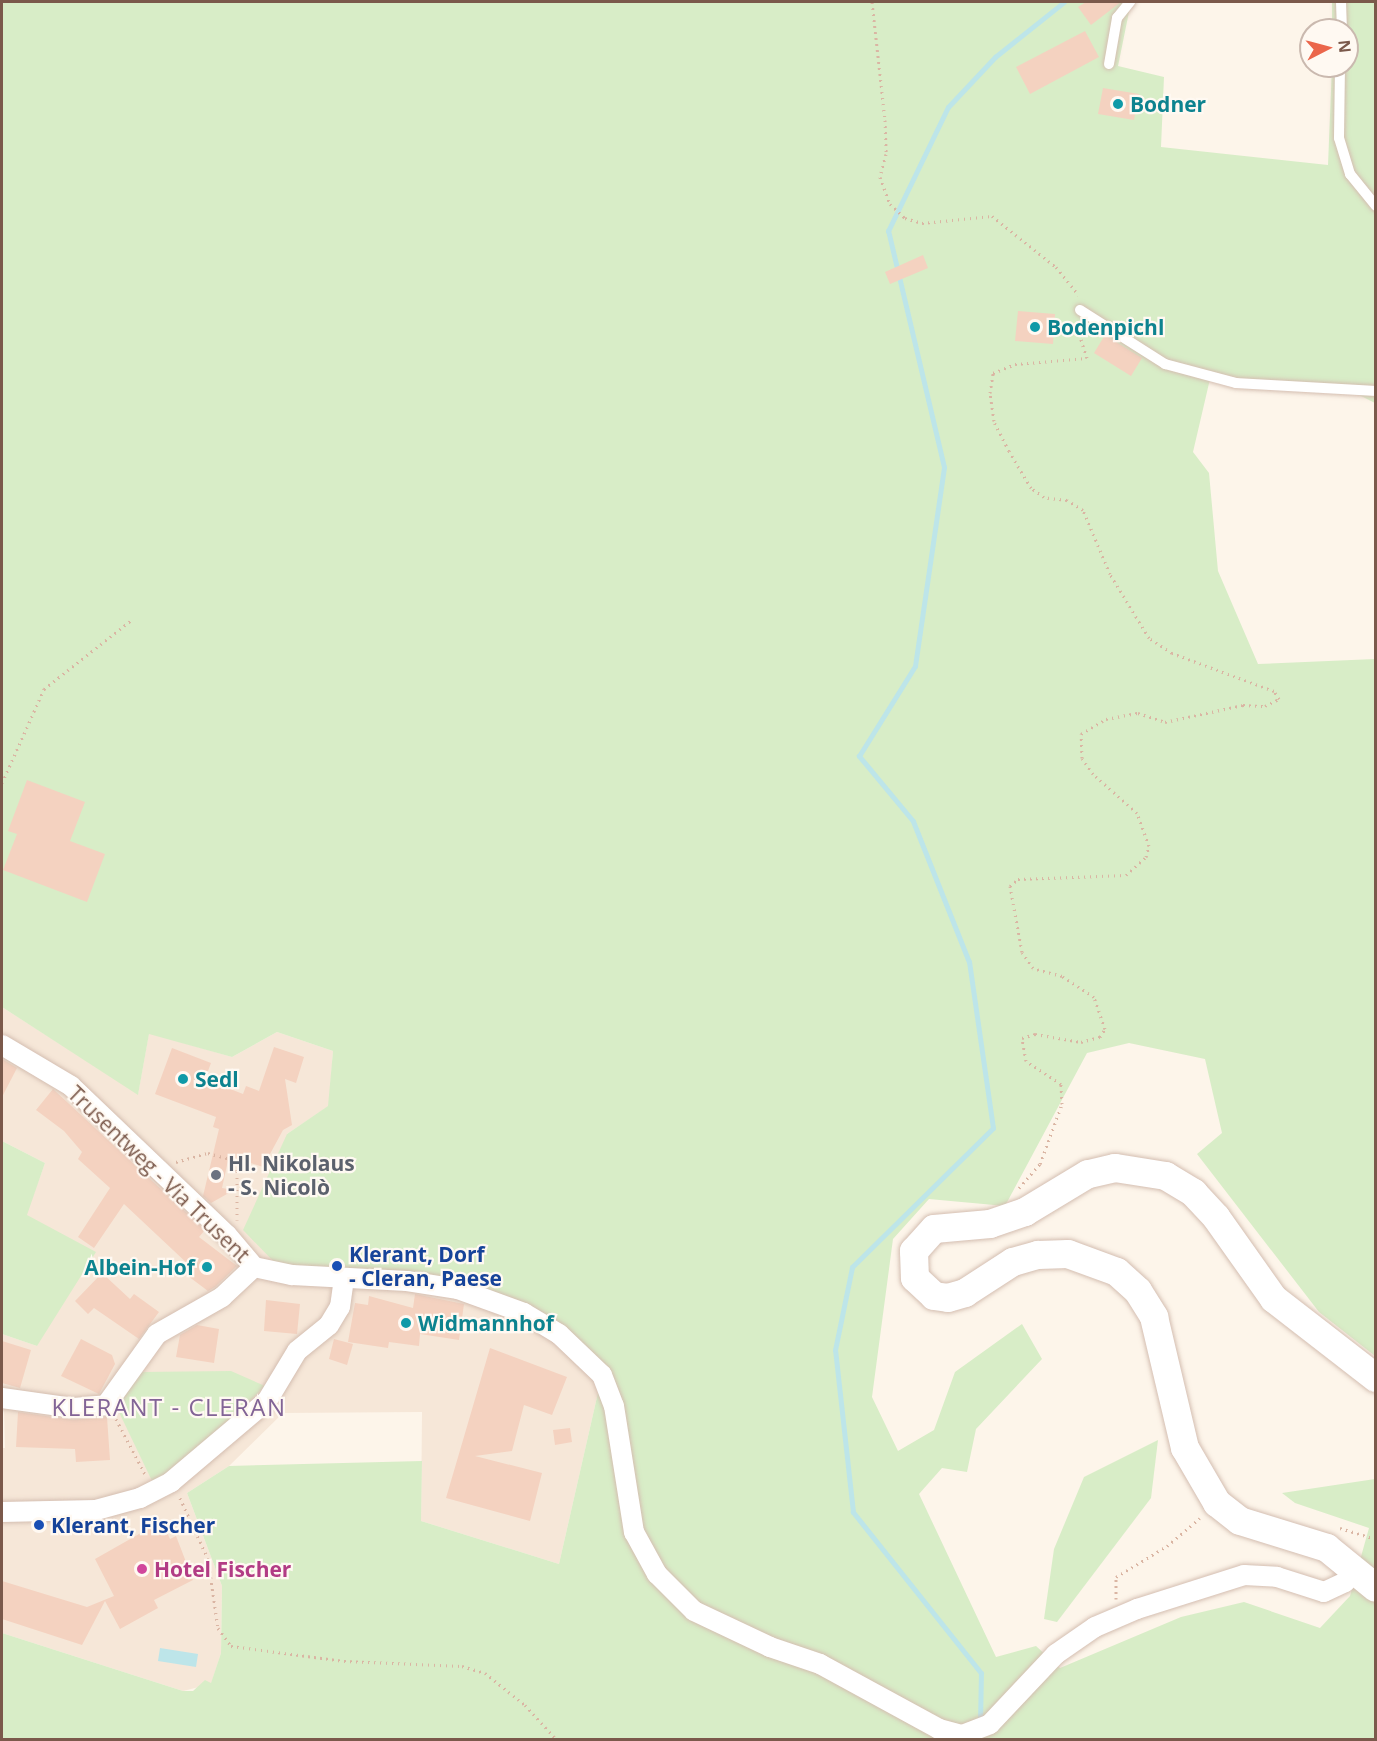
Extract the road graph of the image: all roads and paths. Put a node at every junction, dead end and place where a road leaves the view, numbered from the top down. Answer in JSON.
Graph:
{"nodes":[{"id":1,"x":872,"y":2,"type":"edge"},
{"id":2,"x":1130,"y":2,"type":"edge"},
{"id":3,"x":1341,"y":2,"type":"edge"},
{"id":4,"x":1342,"y":18,"type":"edge"},
{"id":5,"x":1109,"y":64,"type":"dead end"},
{"id":6,"x":1340,"y":78,"type":"edge"},
{"id":7,"x":1376,"y":206,"type":"edge"},
{"id":8,"x":1080,"y":309,"type":"junction"},
{"id":9,"x":1376,"y":391,"type":"edge"},
{"id":10,"x":130,"y":621,"type":"dead end"},
{"id":11,"x":2,"y":783,"type":"edge"},
{"id":12,"x":2,"y":1045,"type":"edge"},
{"id":13,"x":154,"y":1168,"type":"junction"},
{"id":14,"x":1025,"y":1212,"type":"junction"},
{"id":15,"x":227,"y":1235,"type":"junction"},
{"id":16,"x":254,"y":1267,"type":"junction"},
{"id":17,"x":344,"y":1280,"type":"junction"},
{"id":18,"x":1376,"y":1378,"type":"edge"},
{"id":19,"x":2,"y":1398,"type":"edge"},
{"id":20,"x":111,"y":1402,"type":"junction"},
{"id":21,"x":171,"y":1482,"type":"junction"},
{"id":22,"x":154,"y":1491,"type":"junction"},
{"id":23,"x":1217,"y":1503,"type":"junction"},
{"id":24,"x":2,"y":1512,"type":"edge"},
{"id":25,"x":1354,"y":1570,"type":"junction"},
{"id":26,"x":1376,"y":1588,"type":"edge"},
{"id":27,"x":1115,"y":1617,"type":"junction"},
{"id":28,"x":557,"y":1740,"type":"edge"}],
"edges":[{"from":1,"to":8,"type":"path"},
{"from":2,"to":5,"type":"lane"},
{"from":3,"to":4,"type":"lane"},
{"from":6,"to":7,"type":"lane"},
{"from":8,"to":9,"type":"lane"},
{"from":8,"to":14,"type":"path"},
{"from":10,"to":11,"type":"path"},
{"from":12,"to":13,"type":"street","name":"Trusentweg - Via Trusent"},
{"from":13,"to":15,"type":"street","name":"Trusentweg - Via Trusent"},
{"from":13,"to":15,"type":"path"},
{"from":14,"to":18,"type":"street"},
{"from":14,"to":23,"type":"street"},
{"from":15,"to":16,"type":"street","name":"Trusentweg - Via Trusent"},
{"from":16,"to":17,"type":"street","name":"Trusentweg - Via Trusent"},
{"from":16,"to":20,"type":"street"},
{"from":17,"to":21,"type":"street"},
{"from":17,"to":27,"type":"street","name":"Trusentweg - Via Trusent"},
{"from":19,"to":20,"type":"street"},
{"from":20,"to":22,"type":"path"},
{"from":21,"to":22,"type":"street"},
{"from":21,"to":28,"type":"path"},
{"from":22,"to":24,"type":"street"},
{"from":23,"to":25,"type":"street"},
{"from":23,"to":27,"type":"path"},
{"from":25,"to":26,"type":"street"},
{"from":25,"to":27,"type":"street"}]}
